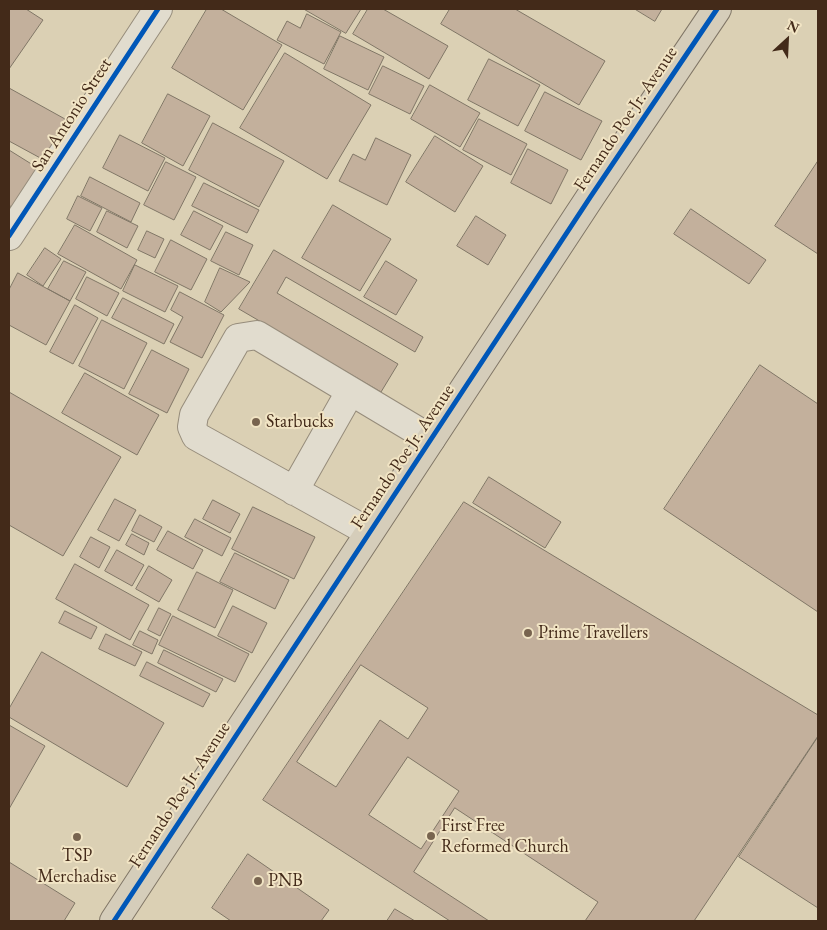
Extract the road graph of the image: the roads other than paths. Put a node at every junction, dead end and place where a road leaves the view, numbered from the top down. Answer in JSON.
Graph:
{"nodes":[{"id":1,"x":158,"y":9,"type":"edge"},
{"id":2,"x":717,"y":9,"type":"edge"},
{"id":3,"x":9,"y":236,"type":"edge"},
{"id":4,"x":350,"y":392,"type":"junction"},
{"id":5,"x":431,"y":439,"type":"junction"},
{"id":6,"x":294,"y":491,"type":"junction"},
{"id":7,"x":369,"y":532,"type":"junction"},
{"id":8,"x":117,"y":920,"type":"edge"}],
"edges":[{"from":1,"to":3,"type":"street","name":"San Antonio Street"},
{"from":2,"to":5,"type":"main road","name":"Fernando Poe Jr. Avenue"},
{"from":4,"to":5,"type":"street"},
{"from":4,"to":6,"type":"street"},
{"from":4,"to":6,"type":"street"},
{"from":5,"to":7,"type":"main road","name":"Fernando Poe Jr. Avenue"},
{"from":6,"to":7,"type":"street"},
{"from":7,"to":8,"type":"main road","name":"Fernando Poe Jr. Avenue"}]}
